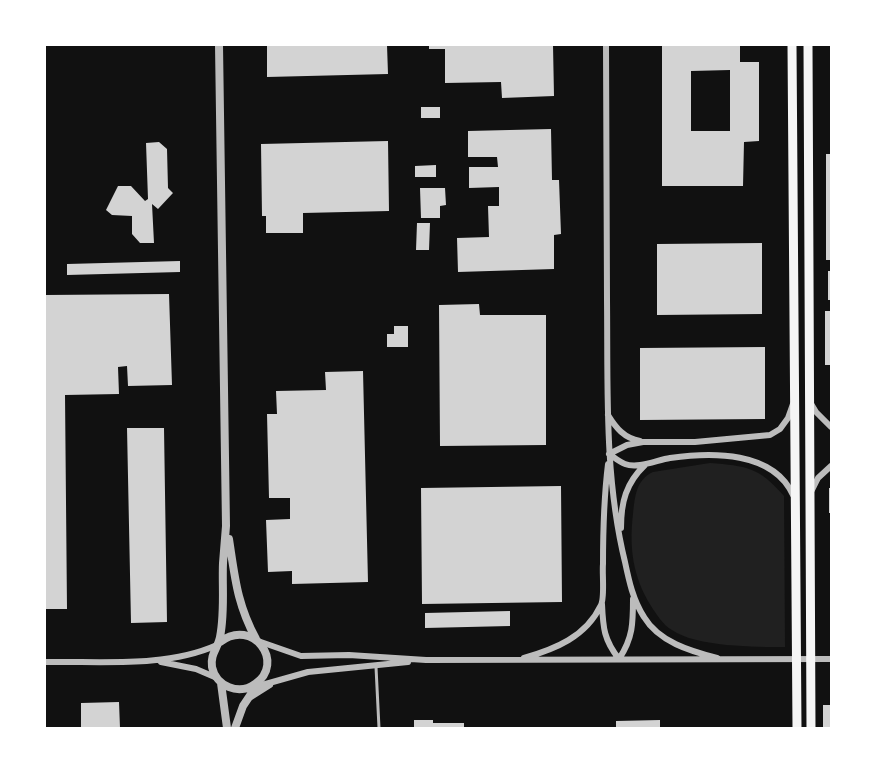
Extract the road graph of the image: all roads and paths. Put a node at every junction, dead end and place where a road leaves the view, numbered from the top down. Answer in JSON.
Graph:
{"nodes":[{"id":1,"x":219,"y":45,"type":"edge"},
{"id":2,"x":606,"y":45,"type":"edge"},
{"id":3,"x":792,"y":45,"type":"edge"},
{"id":4,"x":808,"y":45,"type":"edge"},
{"id":5,"x":795,"y":397,"type":"junction"},
{"id":6,"x":809,"y":400,"type":"junction"},
{"id":7,"x":608,"y":415,"type":"junction"},
{"id":8,"x":831,"y":427,"type":"edge"},
{"id":9,"x":644,"y":442,"type":"junction"},
{"id":10,"x":609,"y":454,"type":"junction"},
{"id":11,"x":647,"y":463,"type":"junction"},
{"id":12,"x":831,"y":466,"type":"edge"},
{"id":13,"x":810,"y":496,"type":"junction"},
{"id":14,"x":795,"y":500,"type":"junction"},
{"id":15,"x":226,"y":526,"type":"junction"},
{"id":16,"x":620,"y":544,"type":"junction"},
{"id":17,"x":633,"y":598,"type":"junction"},
{"id":18,"x":602,"y":604,"type":"junction"},
{"id":19,"x":257,"y":640,"type":"junction"},
{"id":20,"x":218,"y":643,"type":"junction"},
{"id":21,"x":717,"y":658,"type":"junction"},
{"id":22,"x":619,"y":659,"type":"junction"},
{"id":23,"x":831,"y":659,"type":"edge"},
{"id":24,"x":152,"y":660,"type":"junction"},
{"id":25,"x":426,"y":660,"type":"junction"},
{"id":26,"x":514,"y":661,"type":"junction"},
{"id":27,"x":45,"y":662,"type":"edge"},
{"id":28,"x":376,"y":665,"type":"junction"},
{"id":29,"x":219,"y":681,"type":"junction"},
{"id":30,"x":275,"y":682,"type":"junction"},
{"id":31,"x":258,"y":684,"type":"junction"},
{"id":32,"x":250,"y":698,"type":"junction"},
{"id":33,"x":227,"y":728,"type":"edge"},
{"id":34,"x":235,"y":728,"type":"edge"},
{"id":35,"x":379,"y":728,"type":"edge"},
{"id":36,"x":796,"y":728,"type":"edge"},
{"id":37,"x":811,"y":728,"type":"edge"}],
"edges":[{"from":1,"to":15,"type":"street"},
{"from":2,"to":7,"type":"street"},
{"from":3,"to":5,"type":"main road"},
{"from":4,"to":6,"type":"main road"},
{"from":5,"to":9,"type":"street"},
{"from":5,"to":14,"type":"main road"},
{"from":6,"to":8,"type":"street"},
{"from":6,"to":13,"type":"main road"},
{"from":7,"to":9,"type":"street"},
{"from":7,"to":10,"type":"street"},
{"from":9,"to":10,"type":"street"},
{"from":10,"to":11,"type":"street"},
{"from":10,"to":16,"type":"street"},
{"from":10,"to":18,"type":"street"},
{"from":11,"to":14,"type":"street"},
{"from":11,"to":16,"type":"street"},
{"from":12,"to":13,"type":"street"},
{"from":13,"to":37,"type":"main road"},
{"from":14,"to":36,"type":"main road"},
{"from":15,"to":19,"type":"street"},
{"from":15,"to":20,"type":"street"},
{"from":16,"to":17,"type":"street"},
{"from":17,"to":21,"type":"street"},
{"from":17,"to":22,"type":"street"},
{"from":18,"to":22,"type":"street"},
{"from":18,"to":26,"type":"street"},
{"from":19,"to":20,"type":"street"},
{"from":19,"to":25,"type":"street"},
{"from":19,"to":31,"type":"street"},
{"from":20,"to":24,"type":"street"},
{"from":20,"to":29,"type":"street"},
{"from":21,"to":22,"type":"street"},
{"from":21,"to":23,"type":"street"},
{"from":22,"to":26,"type":"street"},
{"from":24,"to":27,"type":"street"},
{"from":24,"to":29,"type":"street"},
{"from":25,"to":26,"type":"street"},
{"from":25,"to":28,"type":"street"},
{"from":28,"to":30,"type":"street"},
{"from":28,"to":35,"type":"lane"},
{"from":29,"to":31,"type":"street"},
{"from":29,"to":33,"type":"street"},
{"from":30,"to":31,"type":"street"},
{"from":30,"to":32,"type":"street"},
{"from":31,"to":32,"type":"street"},
{"from":32,"to":34,"type":"street"}]}
